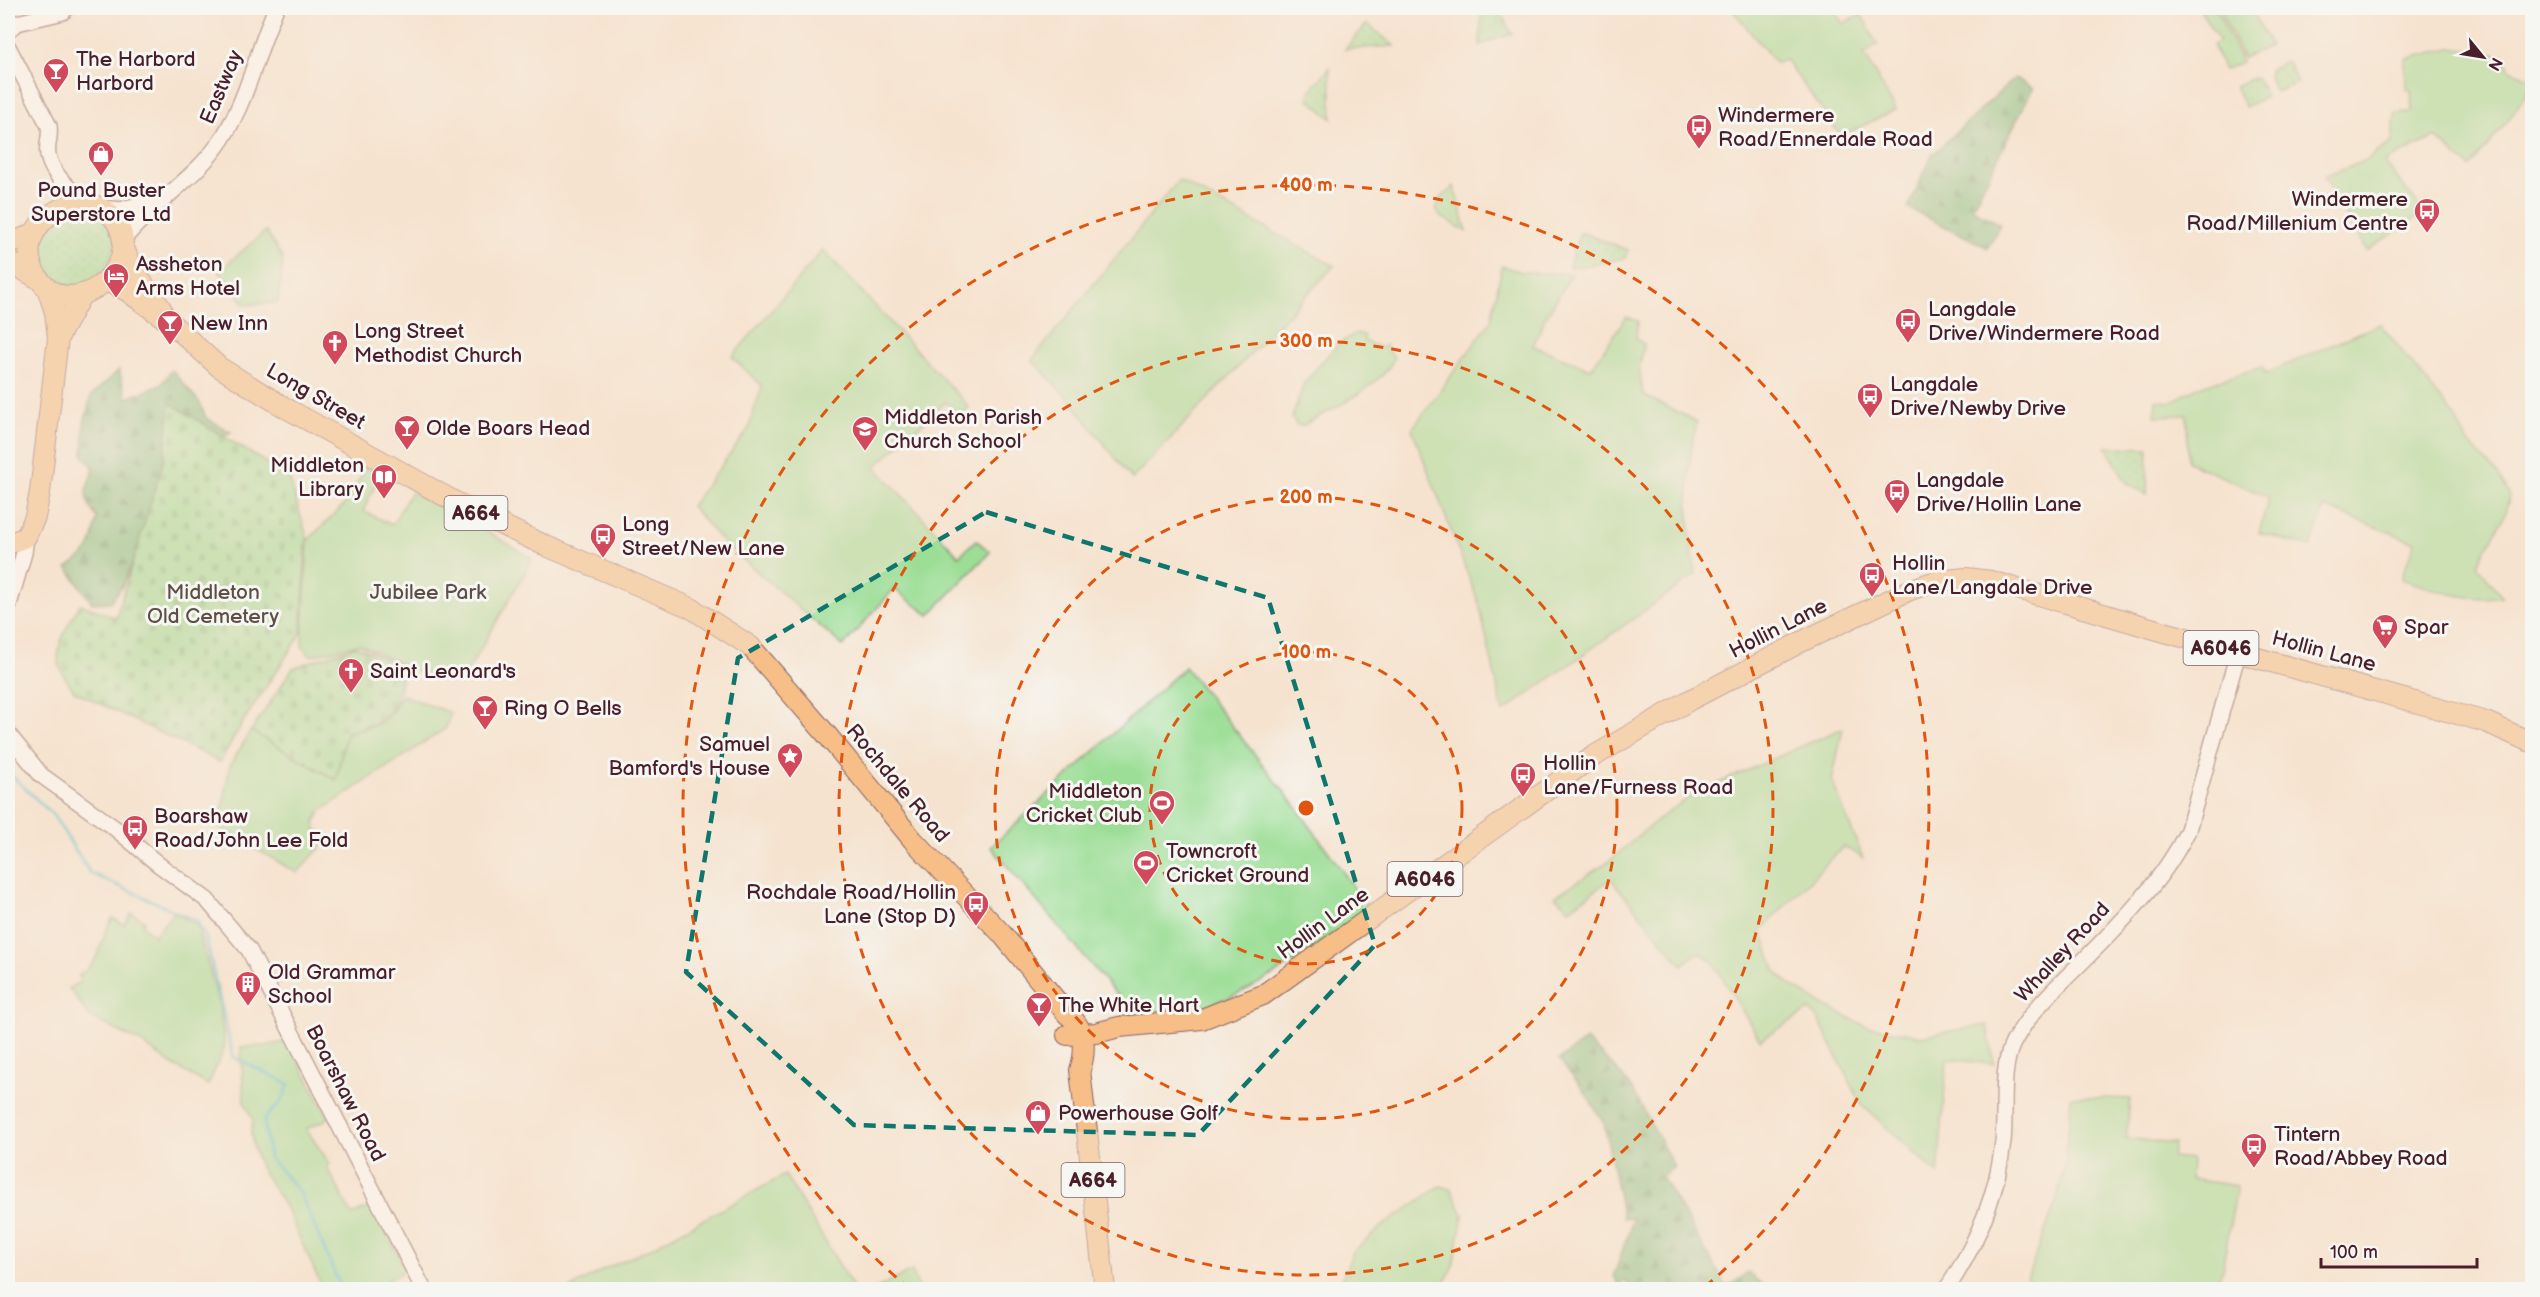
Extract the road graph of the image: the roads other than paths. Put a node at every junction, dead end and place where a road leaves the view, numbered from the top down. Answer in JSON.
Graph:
{"nodes":[{"id":1,"x":66,"y":8,"type":"edge"},
{"id":2,"x":276,"y":8,"type":"edge"},
{"id":3,"x":8,"y":30,"type":"edge"},
{"id":4,"x":8,"y":47,"type":"edge"},
{"id":5,"x":61,"y":179,"type":"junction"},
{"id":6,"x":164,"y":197,"type":"junction"},
{"id":7,"x":93,"y":205,"type":"junction"},
{"id":8,"x":56,"y":209,"type":"junction"},
{"id":9,"x":34,"y":233,"type":"junction"},
{"id":10,"x":8,"y":244,"type":"edge"},
{"id":11,"x":123,"y":244,"type":"junction"},
{"id":12,"x":8,"y":261,"type":"edge"},
{"id":13,"x":105,"y":281,"type":"junction"},
{"id":14,"x":42,"y":283,"type":"junction"},
{"id":15,"x":82,"y":294,"type":"junction"},
{"id":16,"x":171,"y":323,"type":"junction"},
{"id":17,"x":58,"y":338,"type":"junction"},
{"id":18,"x":17,"y":541,"type":"edge"},
{"id":19,"x":676,"y":601,"type":"joint"},
{"id":20,"x":8,"y":608,"type":"edge"},
{"id":21,"x":2238,"y":653,"type":"junction"},
{"id":22,"x":8,"y":734,"type":"edge"},
{"id":23,"x":2531,"y":743,"type":"edge"},
{"id":24,"x":1072,"y":1026,"type":"junction"},
{"id":25,"x":424,"y":1290,"type":"edge"},
{"id":26,"x":1105,"y":1290,"type":"edge"},
{"id":27,"x":1946,"y":1290,"type":"edge"}],
"edges":[{"from":1,"to":3,"type":"street"},
{"from":2,"to":6,"type":"street","name":"Eastway"},
{"from":4,"to":5,"type":"street"},
{"from":5,"to":7,"type":"street"},
{"from":5,"to":8,"type":"street"},
{"from":6,"to":7,"type":"street","name":"Eastway"},
{"from":6,"to":11,"type":"street","name":"Eastway"},
{"from":7,"to":8,"type":"main road"},
{"from":7,"to":11,"type":"main road","number":"A664"},
{"from":8,"to":9,"type":"main road"},
{"from":9,"to":10,"type":"main road"},
{"from":9,"to":14,"type":"main road"},
{"from":11,"to":13,"type":"main road"},
{"from":11,"to":16,"type":"main road","name":"Long Street","number":"A664"},
{"from":12,"to":14,"type":"main road"},
{"from":13,"to":15,"type":"main road"},
{"from":13,"to":16,"type":"main road","name":"Long Street","number":"A664"},
{"from":14,"to":15,"type":"main road"},
{"from":14,"to":17,"type":"main road"},
{"from":15,"to":17,"type":"main road"},
{"from":16,"to":19,"type":"main road","name":"Long Street","number":"A664"},
{"from":17,"to":18,"type":"main road"},
{"from":18,"to":20,"type":"street"},
{"from":19,"to":24,"type":"main road","name":"Rochdale Road","number":"A664"},
{"from":21,"to":23,"type":"main road","name":"Hollin Lane","number":"A6046"},
{"from":21,"to":24,"type":"main road","name":"Hollin Lane","number":"A6046"},
{"from":21,"to":27,"type":"street","name":"Whalley Road"},
{"from":22,"to":25,"type":"street","name":"Boarshaw Road"},
{"from":24,"to":26,"type":"main road","number":"A664"}]}
